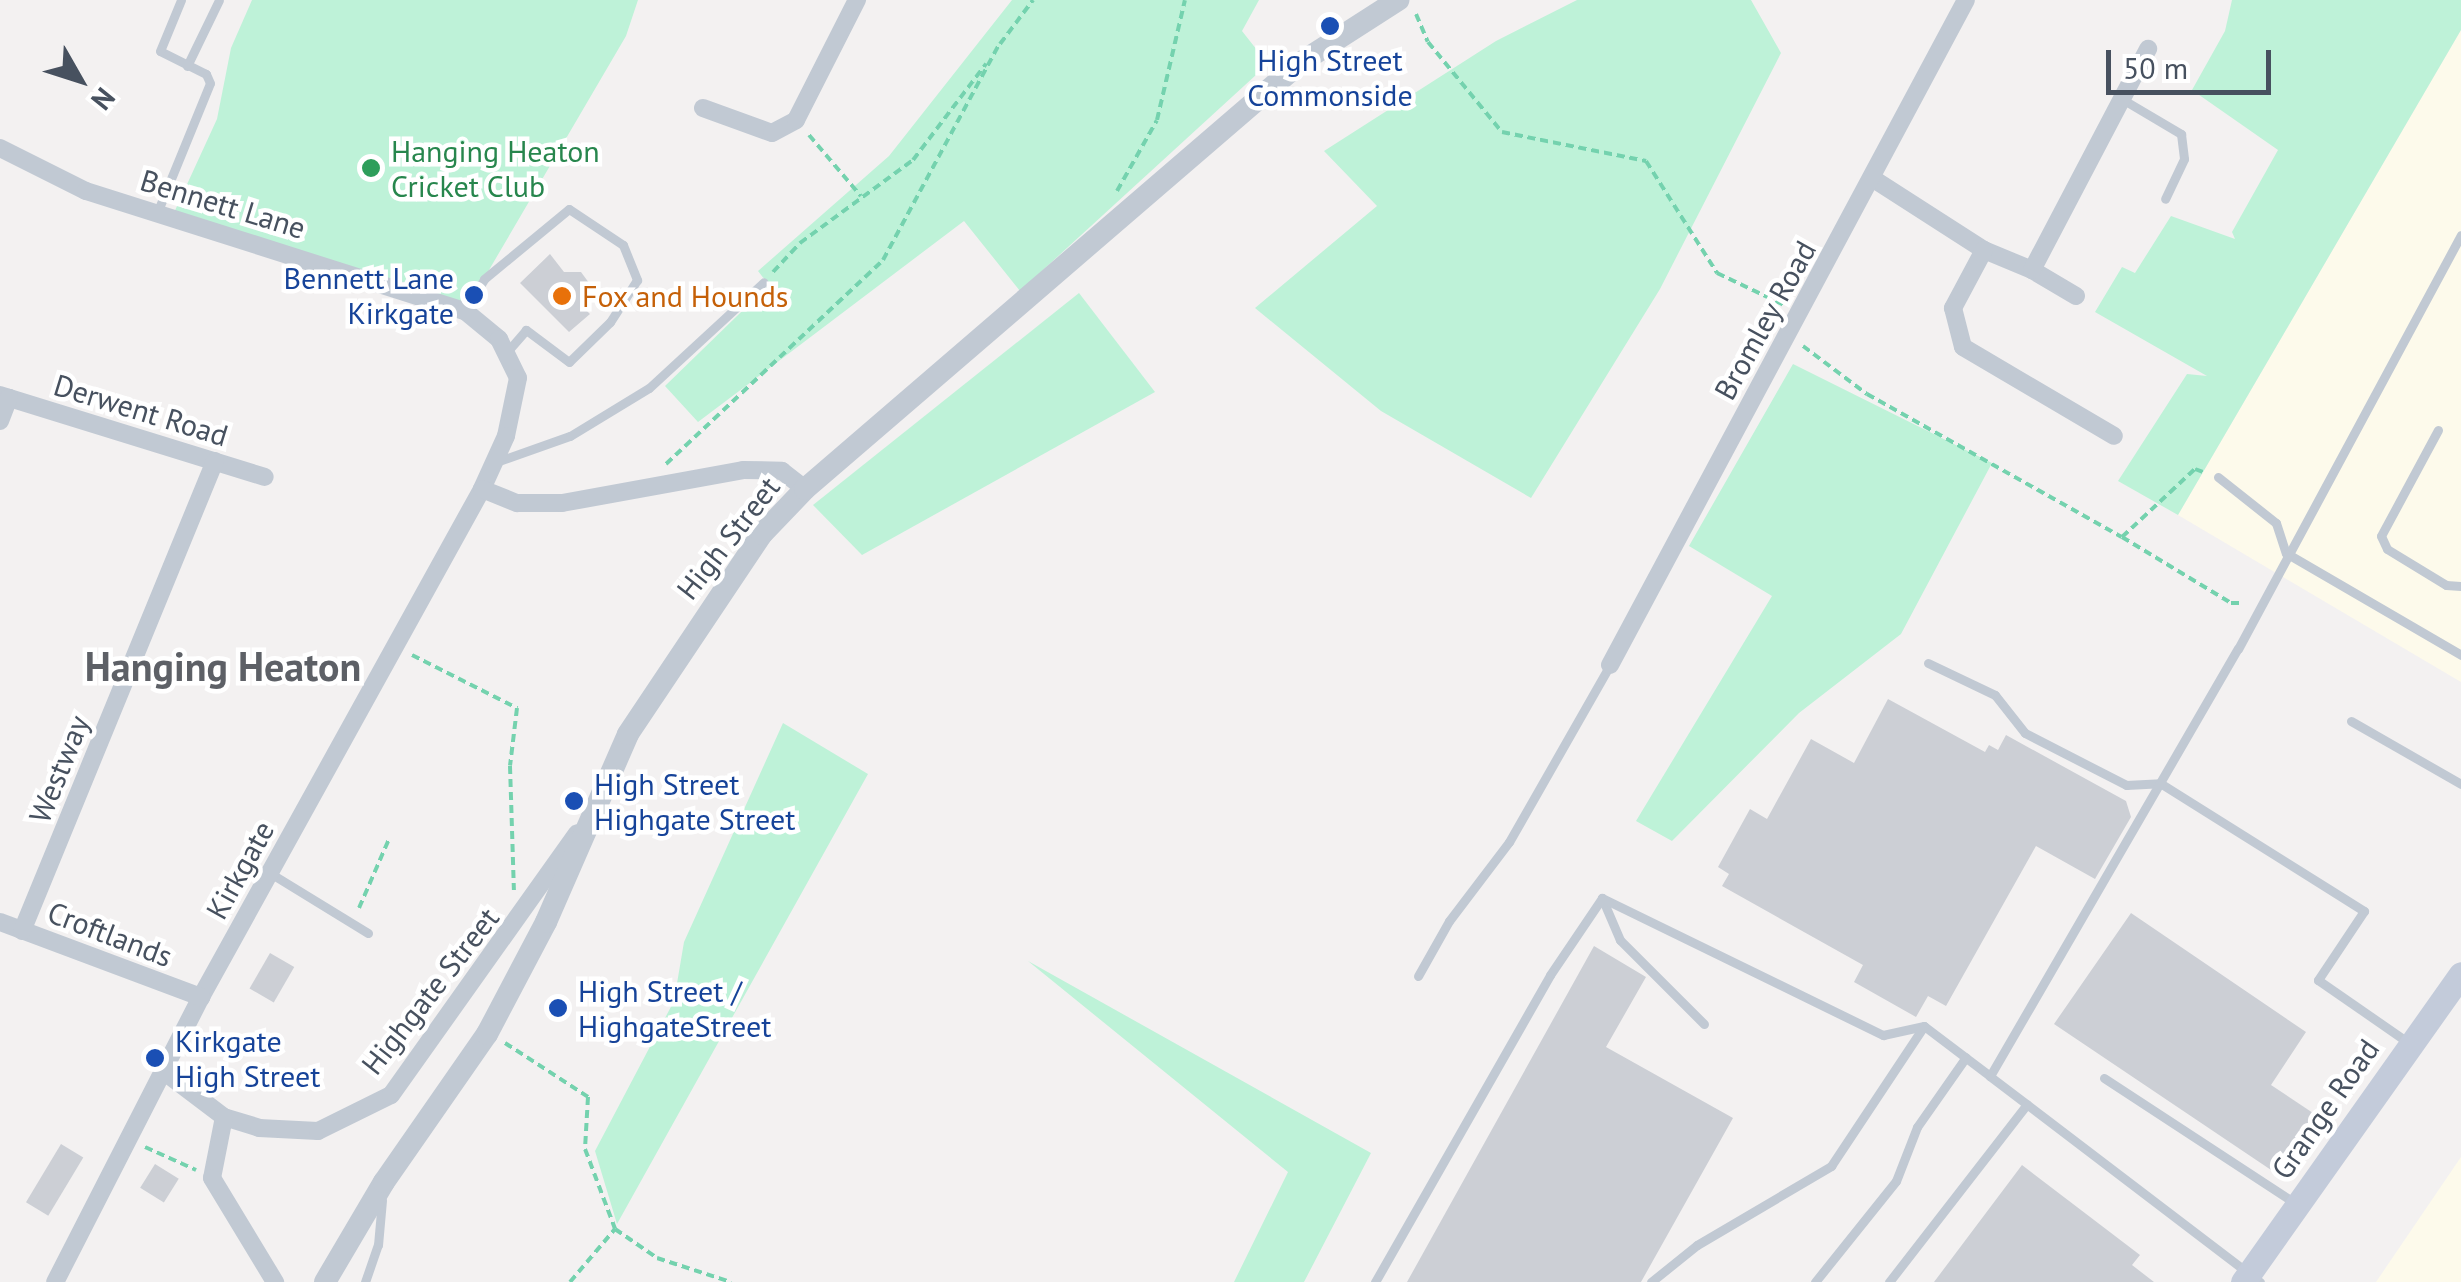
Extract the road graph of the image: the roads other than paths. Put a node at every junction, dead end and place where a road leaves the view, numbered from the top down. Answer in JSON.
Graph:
{"nodes":[{"id":1,"x":181,"y":0,"type":"edge"},
{"id":2,"x":219,"y":0,"type":"edge"},
{"id":3,"x":857,"y":0,"type":"edge"},
{"id":4,"x":1966,"y":0,"type":"edge"},
{"id":5,"x":1391,"y":1,"type":"edge"},
{"id":6,"x":2148,"y":49,"type":"dead end"},
{"id":7,"x":187,"y":66,"type":"junction"},
{"id":8,"x":2122,"y":99,"type":"junction"},
{"id":9,"x":703,"y":108,"type":"dead end"},
{"id":10,"x":0,"y":148,"type":"edge"},
{"id":11,"x":1874,"y":180,"type":"junction"},
{"id":12,"x":2165,"y":198,"type":"dead end"},
{"id":13,"x":157,"y":213,"type":"junction"},
{"id":14,"x":2461,"y":235,"type":"edge"},
{"id":15,"x":1984,"y":250,"type":"junction"},
{"id":16,"x":2032,"y":270,"type":"junction"},
{"id":17,"x":764,"y":282,"type":"road end"},
{"id":18,"x":2076,"y":296,"type":"dead end"},
{"id":19,"x":465,"y":311,"type":"junction"},
{"id":20,"x":506,"y":352,"type":"junction"},
{"id":21,"x":518,"y":378,"type":"joint"},
{"id":22,"x":4,"y":397,"type":"edge"},
{"id":23,"x":0,"y":421,"type":"edge"},
{"id":24,"x":2438,"y":430,"type":"dead end"},
{"id":25,"x":2115,"y":443,"type":"dead end"},
{"id":26,"x":214,"y":461,"type":"junction"},
{"id":27,"x":494,"y":462,"type":"junction"},
{"id":28,"x":266,"y":476,"type":"dead end"},
{"id":29,"x":2218,"y":477,"type":"road end"},
{"id":30,"x":482,"y":489,"type":"junction"},
{"id":31,"x":805,"y":489,"type":"junction"},
{"id":32,"x":2286,"y":553,"type":"junction"},
{"id":33,"x":2461,"y":586,"type":"edge"},
{"id":34,"x":2461,"y":655,"type":"edge"},
{"id":35,"x":1928,"y":663,"type":"dead end"},
{"id":36,"x":1610,"y":665,"type":"joint"},
{"id":37,"x":2351,"y":721,"type":"dead end"},
{"id":38,"x":2160,"y":784,"type":"junction"},
{"id":39,"x":2461,"y":784,"type":"edge"},
{"id":40,"x":590,"y":811,"type":"junction"},
{"id":41,"x":270,"y":873,"type":"junction"},
{"id":42,"x":1602,"y":898,"type":"junction"},
{"id":43,"x":0,"y":922,"type":"edge"},
{"id":44,"x":22,"y":931,"type":"junction"},
{"id":45,"x":368,"y":933,"type":"dead end"},
{"id":46,"x":2461,"y":974,"type":"edge"},
{"id":47,"x":1418,"y":976,"type":"dead end"},
{"id":48,"x":201,"y":997,"type":"junction"},
{"id":49,"x":1704,"y":1024,"type":"dead end"},
{"id":50,"x":1924,"y":1026,"type":"junction"},
{"id":51,"x":2412,"y":1044,"type":"junction"},
{"id":52,"x":1966,"y":1057,"type":"junction"},
{"id":53,"x":162,"y":1070,"type":"junction"},
{"id":54,"x":1990,"y":1076,"type":"junction"},
{"id":55,"x":2104,"y":1078,"type":"dead end"},
{"id":56,"x":2026,"y":1104,"type":"junction"},
{"id":57,"x":224,"y":1118,"type":"junction"},
{"id":58,"x":384,"y":1182,"type":"junction"},
{"id":59,"x":2298,"y":1205,"type":"junction"},
{"id":60,"x":2250,"y":1279,"type":"edge"},
{"id":61,"x":54,"y":1282,"type":"edge"},
{"id":62,"x":275,"y":1282,"type":"edge"},
{"id":63,"x":325,"y":1282,"type":"edge"},
{"id":64,"x":364,"y":1282,"type":"edge"},
{"id":65,"x":1375,"y":1282,"type":"edge"},
{"id":66,"x":1651,"y":1282,"type":"edge"},
{"id":67,"x":1816,"y":1282,"type":"edge"},
{"id":68,"x":1888,"y":1282,"type":"edge"}],
"edges":[{"from":1,"to":7,"type":"lane"},
{"from":2,"to":7,"type":"lane"},
{"from":3,"to":9,"type":"street"},
{"from":4,"to":11,"type":"street","name":"Bromley Road"},
{"from":5,"to":31,"type":"street","name":"High Street"},
{"from":6,"to":8,"type":"street"},
{"from":7,"to":13,"type":"lane"},
{"from":8,"to":12,"type":"lane"},
{"from":8,"to":16,"type":"street"},
{"from":10,"to":13,"type":"street","name":"Bennett Lane"},
{"from":11,"to":15,"type":"street"},
{"from":11,"to":36,"type":"street","name":"Bromley Road"},
{"from":13,"to":19,"type":"street","name":"Bennett Lane"},
{"from":14,"to":32,"type":"lane"},
{"from":15,"to":16,"type":"street"},
{"from":15,"to":25,"type":"street"},
{"from":16,"to":18,"type":"street"},
{"from":17,"to":27,"type":"lane"},
{"from":19,"to":20,"type":"street","name":"Bennett Lane"},
{"from":19,"to":20,"type":"lane"},
{"from":20,"to":21,"type":"street","name":"Bennett Lane"},
{"from":21,"to":27,"type":"street","name":"Kirkgate"},
{"from":22,"to":23,"type":"street"},
{"from":22,"to":26,"type":"street","name":"Derwent Road"},
{"from":24,"to":33,"type":"lane"},
{"from":26,"to":28,"type":"street","name":"Derwent Road"},
{"from":26,"to":44,"type":"street","name":"Westway"},
{"from":27,"to":30,"type":"street","name":"Kirkgate"},
{"from":29,"to":32,"type":"lane"},
{"from":30,"to":31,"type":"street"},
{"from":30,"to":41,"type":"street","name":"Kirkgate"},
{"from":31,"to":40,"type":"street","name":"High Street"},
{"from":32,"to":34,"type":"lane"},
{"from":32,"to":38,"type":"lane"},
{"from":35,"to":38,"type":"lane"},
{"from":36,"to":47,"type":"lane"},
{"from":37,"to":39,"type":"lane"},
{"from":38,"to":51,"type":"lane"},
{"from":38,"to":54,"type":"lane"},
{"from":40,"to":57,"type":"street","name":"Highgate Street"},
{"from":40,"to":58,"type":"street","name":"High Street"},
{"from":41,"to":45,"type":"lane"},
{"from":41,"to":48,"type":"street","name":"Kirkgate"},
{"from":42,"to":49,"type":"lane"},
{"from":42,"to":50,"type":"lane"},
{"from":42,"to":65,"type":"lane"},
{"from":43,"to":44,"type":"street","name":"Croftlands"},
{"from":44,"to":48,"type":"street","name":"Croftlands"},
{"from":46,"to":51,"type":"main road","name":"Grange Road"},
{"from":48,"to":53,"type":"street","name":"Kirkgate"},
{"from":50,"to":52,"type":"lane"},
{"from":50,"to":66,"type":"lane"},
{"from":51,"to":59,"type":"main road","name":"Grange Road"},
{"from":52,"to":54,"type":"lane"},
{"from":52,"to":67,"type":"lane"},
{"from":53,"to":57,"type":"street","name":"Highgate Street"},
{"from":53,"to":61,"type":"street","name":"Kirkgate"},
{"from":54,"to":56,"type":"lane"},
{"from":55,"to":59,"type":"lane"},
{"from":56,"to":60,"type":"lane"},
{"from":56,"to":68,"type":"lane"},
{"from":57,"to":62,"type":"street"},
{"from":58,"to":63,"type":"street","name":"High Street"},
{"from":58,"to":64,"type":"lane"},
{"from":59,"to":60,"type":"main road","name":"Grange Road"}]}
